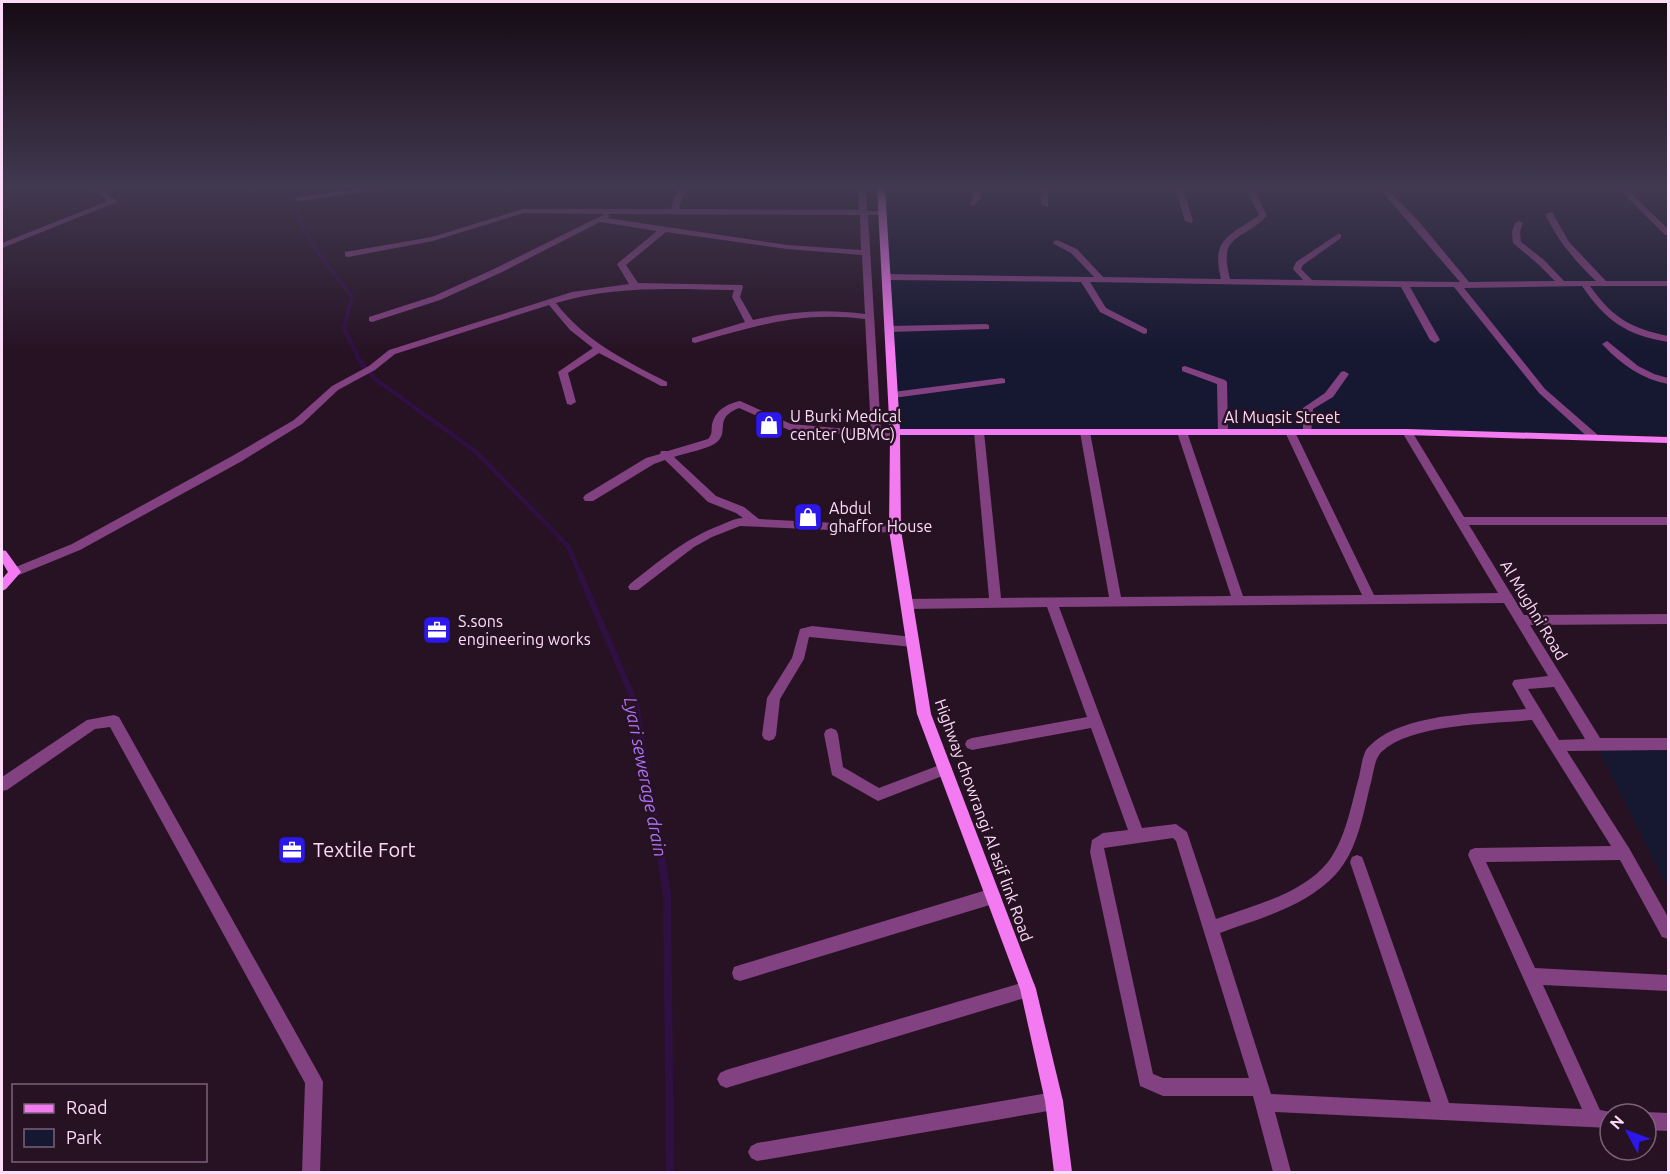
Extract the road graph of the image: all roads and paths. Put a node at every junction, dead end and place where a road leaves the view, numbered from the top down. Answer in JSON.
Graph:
{"nodes":[{"id":1,"x":413,"y":243,"type":"edge"},
{"id":2,"x":553,"y":243,"type":"edge"},
{"id":3,"x":647,"y":243,"type":"edge"},
{"id":4,"x":758,"y":243,"type":"edge"},
{"id":5,"x":865,"y":243,"type":"edge"},
{"id":6,"x":884,"y":243,"type":"edge"},
{"id":7,"x":1058,"y":243,"type":"edge"},
{"id":8,"x":1227,"y":243,"type":"edge"},
{"id":9,"x":1329,"y":243,"type":"edge"},
{"id":10,"x":1431,"y":243,"type":"edge"},
{"id":11,"x":1517,"y":243,"type":"edge"},
{"id":12,"x":1564,"y":243,"type":"edge"},
{"id":13,"x":865,"y":253,"type":"junction"},
{"id":14,"x":348,"y":255,"type":"dead end"},
{"id":15,"x":886,"y":277,"type":"junction"},
{"id":16,"x":1084,"y":280,"type":"junction"},
{"id":17,"x":1101,"y":280,"type":"junction"},
{"id":18,"x":1226,"y":282,"type":"junction"},
{"id":19,"x":1310,"y":283,"type":"junction"},
{"id":20,"x":1668,"y":283,"type":"edge"},
{"id":21,"x":1404,"y":284,"type":"junction"},
{"id":22,"x":1462,"y":285,"type":"junction"},
{"id":23,"x":1563,"y":285,"type":"junction"},
{"id":24,"x":1585,"y":285,"type":"junction"},
{"id":25,"x":1605,"y":285,"type":"junction"},
{"id":26,"x":635,"y":286,"type":"junction"},
{"id":27,"x":551,"y":302,"type":"junction"},
{"id":28,"x":868,"y":317,"type":"junction"},
{"id":29,"x":372,"y":319,"type":"dead end"},
{"id":30,"x":748,"y":322,"type":"junction"},
{"id":31,"x":986,"y":327,"type":"dead end"},
{"id":32,"x":889,"y":329,"type":"junction"},
{"id":33,"x":1144,"y":331,"type":"dead end"},
{"id":34,"x":1668,"y":339,"type":"edge"},
{"id":35,"x":695,"y":340,"type":"dead end"},
{"id":36,"x":1435,"y":340,"type":"dead end"},
{"id":37,"x":1607,"y":344,"type":"dead end"},
{"id":38,"x":600,"y":348,"type":"junction"},
{"id":39,"x":1185,"y":369,"type":"dead end"},
{"id":40,"x":1344,"y":374,"type":"dead end"},
{"id":41,"x":1002,"y":381,"type":"dead end"},
{"id":42,"x":1668,"y":381,"type":"edge"},
{"id":43,"x":664,"y":384,"type":"dead end"},
{"id":44,"x":893,"y":395,"type":"junction"},
{"id":45,"x":571,"y":402,"type":"dead end"},
{"id":46,"x":979,"y":432,"type":"junction"},
{"id":47,"x":1085,"y":432,"type":"junction"},
{"id":48,"x":1182,"y":432,"type":"junction"},
{"id":49,"x":1223,"y":432,"type":"junction"},
{"id":50,"x":1290,"y":432,"type":"junction"},
{"id":51,"x":1307,"y":432,"type":"junction"},
{"id":52,"x":1407,"y":432,"type":"junction"},
{"id":53,"x":895,"y":434,"type":"junction"},
{"id":54,"x":876,"y":435,"type":"junction"},
{"id":55,"x":1595,"y":438,"type":"junction"},
{"id":56,"x":1668,"y":440,"type":"edge"},
{"id":57,"x":665,"y":454,"type":"junction"},
{"id":58,"x":589,"y":498,"type":"dead end"},
{"id":59,"x":1461,"y":520,"type":"junction"},
{"id":60,"x":755,"y":521,"type":"junction"},
{"id":61,"x":1668,"y":521,"type":"edge"},
{"id":62,"x":895,"y":530,"type":"junction"},
{"id":63,"x":2,"y":554,"type":"edge"},
{"id":64,"x":15,"y":572,"type":"junction"},
{"id":65,"x":2,"y":586,"type":"edge"},
{"id":66,"x":634,"y":587,"type":"dead end"},
{"id":67,"x":1508,"y":598,"type":"junction"},
{"id":68,"x":1370,"y":599,"type":"junction"},
{"id":69,"x":1239,"y":601,"type":"junction"},
{"id":70,"x":1116,"y":602,"type":"junction"},
{"id":71,"x":995,"y":603,"type":"junction"},
{"id":72,"x":1051,"y":603,"type":"junction"},
{"id":73,"x":907,"y":604,"type":"junction"},
{"id":74,"x":1668,"y":619,"type":"edge"},
{"id":75,"x":1521,"y":620,"type":"junction"},
{"id":76,"x":913,"y":642,"type":"junction"},
{"id":77,"x":1558,"y":681,"type":"junction"},
{"id":78,"x":1535,"y":714,"type":"junction"},
{"id":79,"x":1096,"y":721,"type":"junction"},
{"id":80,"x":831,"y":734,"type":"dead end"},
{"id":81,"x":769,"y":735,"type":"dead end"},
{"id":82,"x":972,"y":744,"type":"dead end"},
{"id":83,"x":1596,"y":744,"type":"junction"},
{"id":84,"x":1668,"y":744,"type":"edge"},
{"id":85,"x":1555,"y":746,"type":"junction"},
{"id":86,"x":945,"y":769,"type":"junction"},
{"id":87,"x":2,"y":785,"type":"edge"},
{"id":88,"x":1138,"y":836,"type":"junction"},
{"id":89,"x":1624,"y":854,"type":"junction"},
{"id":90,"x":1357,"y":862,"type":"dead end"},
{"id":91,"x":993,"y":896,"type":"junction"},
{"id":92,"x":1211,"y":928,"type":"junction"},
{"id":93,"x":1668,"y":932,"type":"edge"},
{"id":94,"x":740,"y":973,"type":"dead end"},
{"id":95,"x":1530,"y":976,"type":"junction"},
{"id":96,"x":1668,"y":983,"type":"edge"},
{"id":97,"x":1028,"y":989,"type":"junction"},
{"id":98,"x":726,"y":1079,"type":"dead end"},
{"id":99,"x":1262,"y":1095,"type":"junction"},
{"id":100,"x":1054,"y":1101,"type":"junction"},
{"id":101,"x":1598,"y":1111,"type":"edge"},
{"id":102,"x":1443,"y":1112,"type":"junction"},
{"id":103,"x":1598,"y":1119,"type":"edge"},
{"id":104,"x":757,"y":1152,"type":"dead end"},
{"id":105,"x":311,"y":1173,"type":"edge"},
{"id":106,"x":1064,"y":1173,"type":"edge"},
{"id":107,"x":1282,"y":1173,"type":"edge"}],
"edges":[{"from":1,"to":14,"type":"street"},
{"from":2,"to":29,"type":"street"},
{"from":3,"to":26,"type":"street"},
{"from":4,"to":13,"type":"street"},
{"from":5,"to":13,"type":"street"},
{"from":6,"to":15,"type":"street","name":"Highway chowrangi Al asif link Road"},
{"from":7,"to":17,"type":"street"},
{"from":8,"to":18,"type":"street"},
{"from":9,"to":19,"type":"street"},
{"from":10,"to":22,"type":"street"},
{"from":11,"to":23,"type":"street"},
{"from":12,"to":25,"type":"street"},
{"from":13,"to":28,"type":"street"},
{"from":15,"to":16,"type":"street"},
{"from":15,"to":32,"type":"street","name":"Highway chowrangi Al asif link Road"},
{"from":16,"to":17,"type":"street"},
{"from":16,"to":33,"type":"street"},
{"from":17,"to":18,"type":"street"},
{"from":18,"to":19,"type":"street"},
{"from":19,"to":21,"type":"street"},
{"from":20,"to":25,"type":"street"},
{"from":21,"to":22,"type":"street"},
{"from":21,"to":36,"type":"street"},
{"from":22,"to":23,"type":"street"},
{"from":22,"to":55,"type":"street"},
{"from":23,"to":24,"type":"street"},
{"from":24,"to":25,"type":"street"},
{"from":24,"to":34,"type":"street"},
{"from":26,"to":27,"type":"street"},
{"from":26,"to":30,"type":"street"},
{"from":27,"to":38,"type":"street"},
{"from":27,"to":64,"type":"street"},
{"from":28,"to":30,"type":"street"},
{"from":28,"to":54,"type":"street"},
{"from":30,"to":35,"type":"street"},
{"from":31,"to":32,"type":"street"},
{"from":32,"to":44,"type":"street","name":"Highway chowrangi Al asif link Road"},
{"from":37,"to":42,"type":"street"},
{"from":38,"to":43,"type":"street"},
{"from":38,"to":45,"type":"street"},
{"from":39,"to":49,"type":"street"},
{"from":40,"to":51,"type":"street"},
{"from":41,"to":44,"type":"street"},
{"from":44,"to":53,"type":"street","name":"Highway chowrangi Al asif link Road"},
{"from":46,"to":47,"type":"street","name":"Al Muqsit Street"},
{"from":46,"to":53,"type":"street","name":"Al Muqsit Street"},
{"from":46,"to":71,"type":"street"},
{"from":47,"to":48,"type":"street","name":"Al Muqsit Street"},
{"from":47,"to":70,"type":"street"},
{"from":48,"to":49,"type":"street","name":"Al Muqsit Street"},
{"from":48,"to":69,"type":"street"},
{"from":49,"to":50,"type":"street","name":"Al Muqsit Street"},
{"from":50,"to":51,"type":"street","name":"Al Muqsit Street"},
{"from":50,"to":68,"type":"street"},
{"from":51,"to":52,"type":"street","name":"Al Muqsit Street"},
{"from":52,"to":55,"type":"street","name":"Al Muqsit Street"},
{"from":52,"to":59,"type":"street","name":"Al Mughni Road"},
{"from":53,"to":54,"type":"street"},
{"from":53,"to":62,"type":"street","name":"Highway chowrangi Al asif link Road"},
{"from":54,"to":57,"type":"street"},
{"from":55,"to":56,"type":"street","name":"Al Muqsit Street"},
{"from":57,"to":58,"type":"street"},
{"from":57,"to":60,"type":"street"},
{"from":59,"to":61,"type":"street"},
{"from":59,"to":67,"type":"street","name":"Al Mughni Road"},
{"from":60,"to":62,"type":"street"},
{"from":60,"to":66,"type":"street"},
{"from":62,"to":73,"type":"street","name":"Highway chowrangi Al asif link Road"},
{"from":63,"to":64,"type":"street"},
{"from":64,"to":65,"type":"street"},
{"from":67,"to":68,"type":"street"},
{"from":67,"to":75,"type":"street","name":"Al Mughni Road"},
{"from":68,"to":69,"type":"street"},
{"from":69,"to":70,"type":"street"},
{"from":70,"to":72,"type":"street"},
{"from":71,"to":72,"type":"street"},
{"from":71,"to":73,"type":"street"},
{"from":72,"to":79,"type":"street"},
{"from":73,"to":76,"type":"street","name":"Highway chowrangi Al asif link Road"},
{"from":74,"to":75,"type":"street"},
{"from":75,"to":77,"type":"street","name":"Al Mughni Road"},
{"from":76,"to":81,"type":"street"},
{"from":76,"to":86,"type":"street","name":"Highway chowrangi Al asif link Road"},
{"from":77,"to":78,"type":"street"},
{"from":77,"to":83,"type":"street","name":"Al Mughni Road"},
{"from":78,"to":85,"type":"street"},
{"from":78,"to":92,"type":"street"},
{"from":79,"to":82,"type":"street"},
{"from":79,"to":88,"type":"street"},
{"from":80,"to":86,"type":"street"},
{"from":83,"to":84,"type":"street"},
{"from":83,"to":85,"type":"street"},
{"from":85,"to":89,"type":"street"},
{"from":86,"to":91,"type":"street","name":"Highway chowrangi Al asif link Road"},
{"from":87,"to":105,"type":"street"},
{"from":88,"to":92,"type":"street"},
{"from":88,"to":99,"type":"street"},
{"from":89,"to":93,"type":"street"},
{"from":89,"to":95,"type":"street"},
{"from":90,"to":102,"type":"street"},
{"from":91,"to":94,"type":"street"},
{"from":91,"to":97,"type":"street","name":"Highway chowrangi Al asif link Road"},
{"from":92,"to":99,"type":"street"},
{"from":95,"to":96,"type":"street"},
{"from":95,"to":101,"type":"street"},
{"from":97,"to":98,"type":"street"},
{"from":97,"to":100,"type":"street","name":"Highway chowrangi Al asif link Road"},
{"from":99,"to":102,"type":"street"},
{"from":99,"to":107,"type":"street"},
{"from":100,"to":104,"type":"street"},
{"from":100,"to":106,"type":"street","name":"Highway chowrangi Al asif link Road"},
{"from":102,"to":103,"type":"street"}]}
